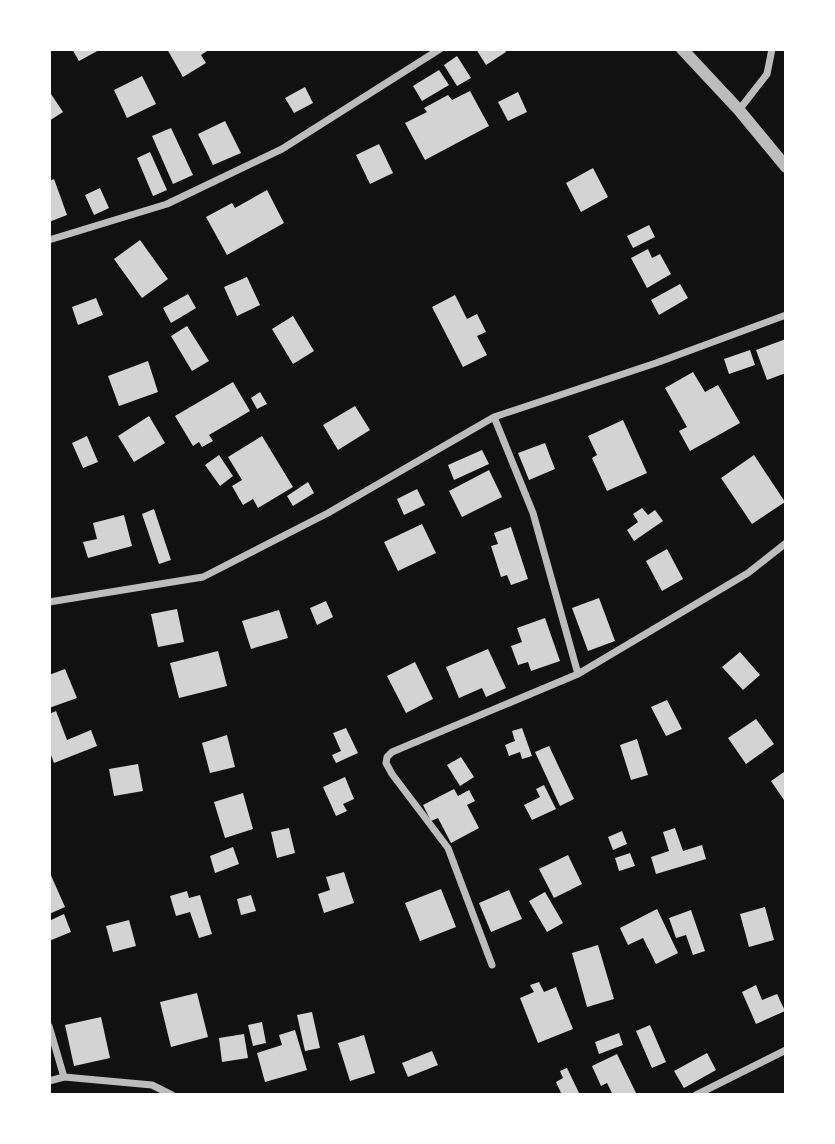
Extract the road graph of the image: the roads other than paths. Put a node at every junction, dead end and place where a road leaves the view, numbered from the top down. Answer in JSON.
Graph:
{"nodes":[{"id":1,"x":440,"y":49,"type":"edge"},
{"id":2,"x":682,"y":49,"type":"edge"},
{"id":3,"x":772,"y":49,"type":"edge"},
{"id":4,"x":739,"y":110,"type":"junction"},
{"id":5,"x":786,"y":167,"type":"edge"},
{"id":6,"x":49,"y":240,"type":"edge"},
{"id":7,"x":786,"y":315,"type":"edge"},
{"id":8,"x":494,"y":417,"type":"junction"},
{"id":9,"x":786,"y":543,"type":"edge"},
{"id":10,"x":49,"y":602,"type":"edge"},
{"id":11,"x":578,"y":674,"type":"junction"},
{"id":12,"x":492,"y":965,"type":"dead end"},
{"id":13,"x":49,"y":1026,"type":"edge"},
{"id":14,"x":786,"y":1050,"type":"edge"},
{"id":15,"x":64,"y":1077,"type":"junction"},
{"id":16,"x":49,"y":1081,"type":"edge"},
{"id":17,"x":172,"y":1095,"type":"edge"},
{"id":18,"x":696,"y":1095,"type":"edge"}],
"edges":[{"from":1,"to":6,"type":"street"},
{"from":2,"to":4,"type":"street"},
{"from":3,"to":4,"type":"street"},
{"from":4,"to":5,"type":"street"},
{"from":7,"to":8,"type":"street"},
{"from":8,"to":10,"type":"street"},
{"from":8,"to":11,"type":"street"},
{"from":9,"to":11,"type":"street"},
{"from":11,"to":12,"type":"street"},
{"from":13,"to":15,"type":"street"},
{"from":14,"to":18,"type":"street"},
{"from":15,"to":16,"type":"street"},
{"from":15,"to":17,"type":"street"}]}
